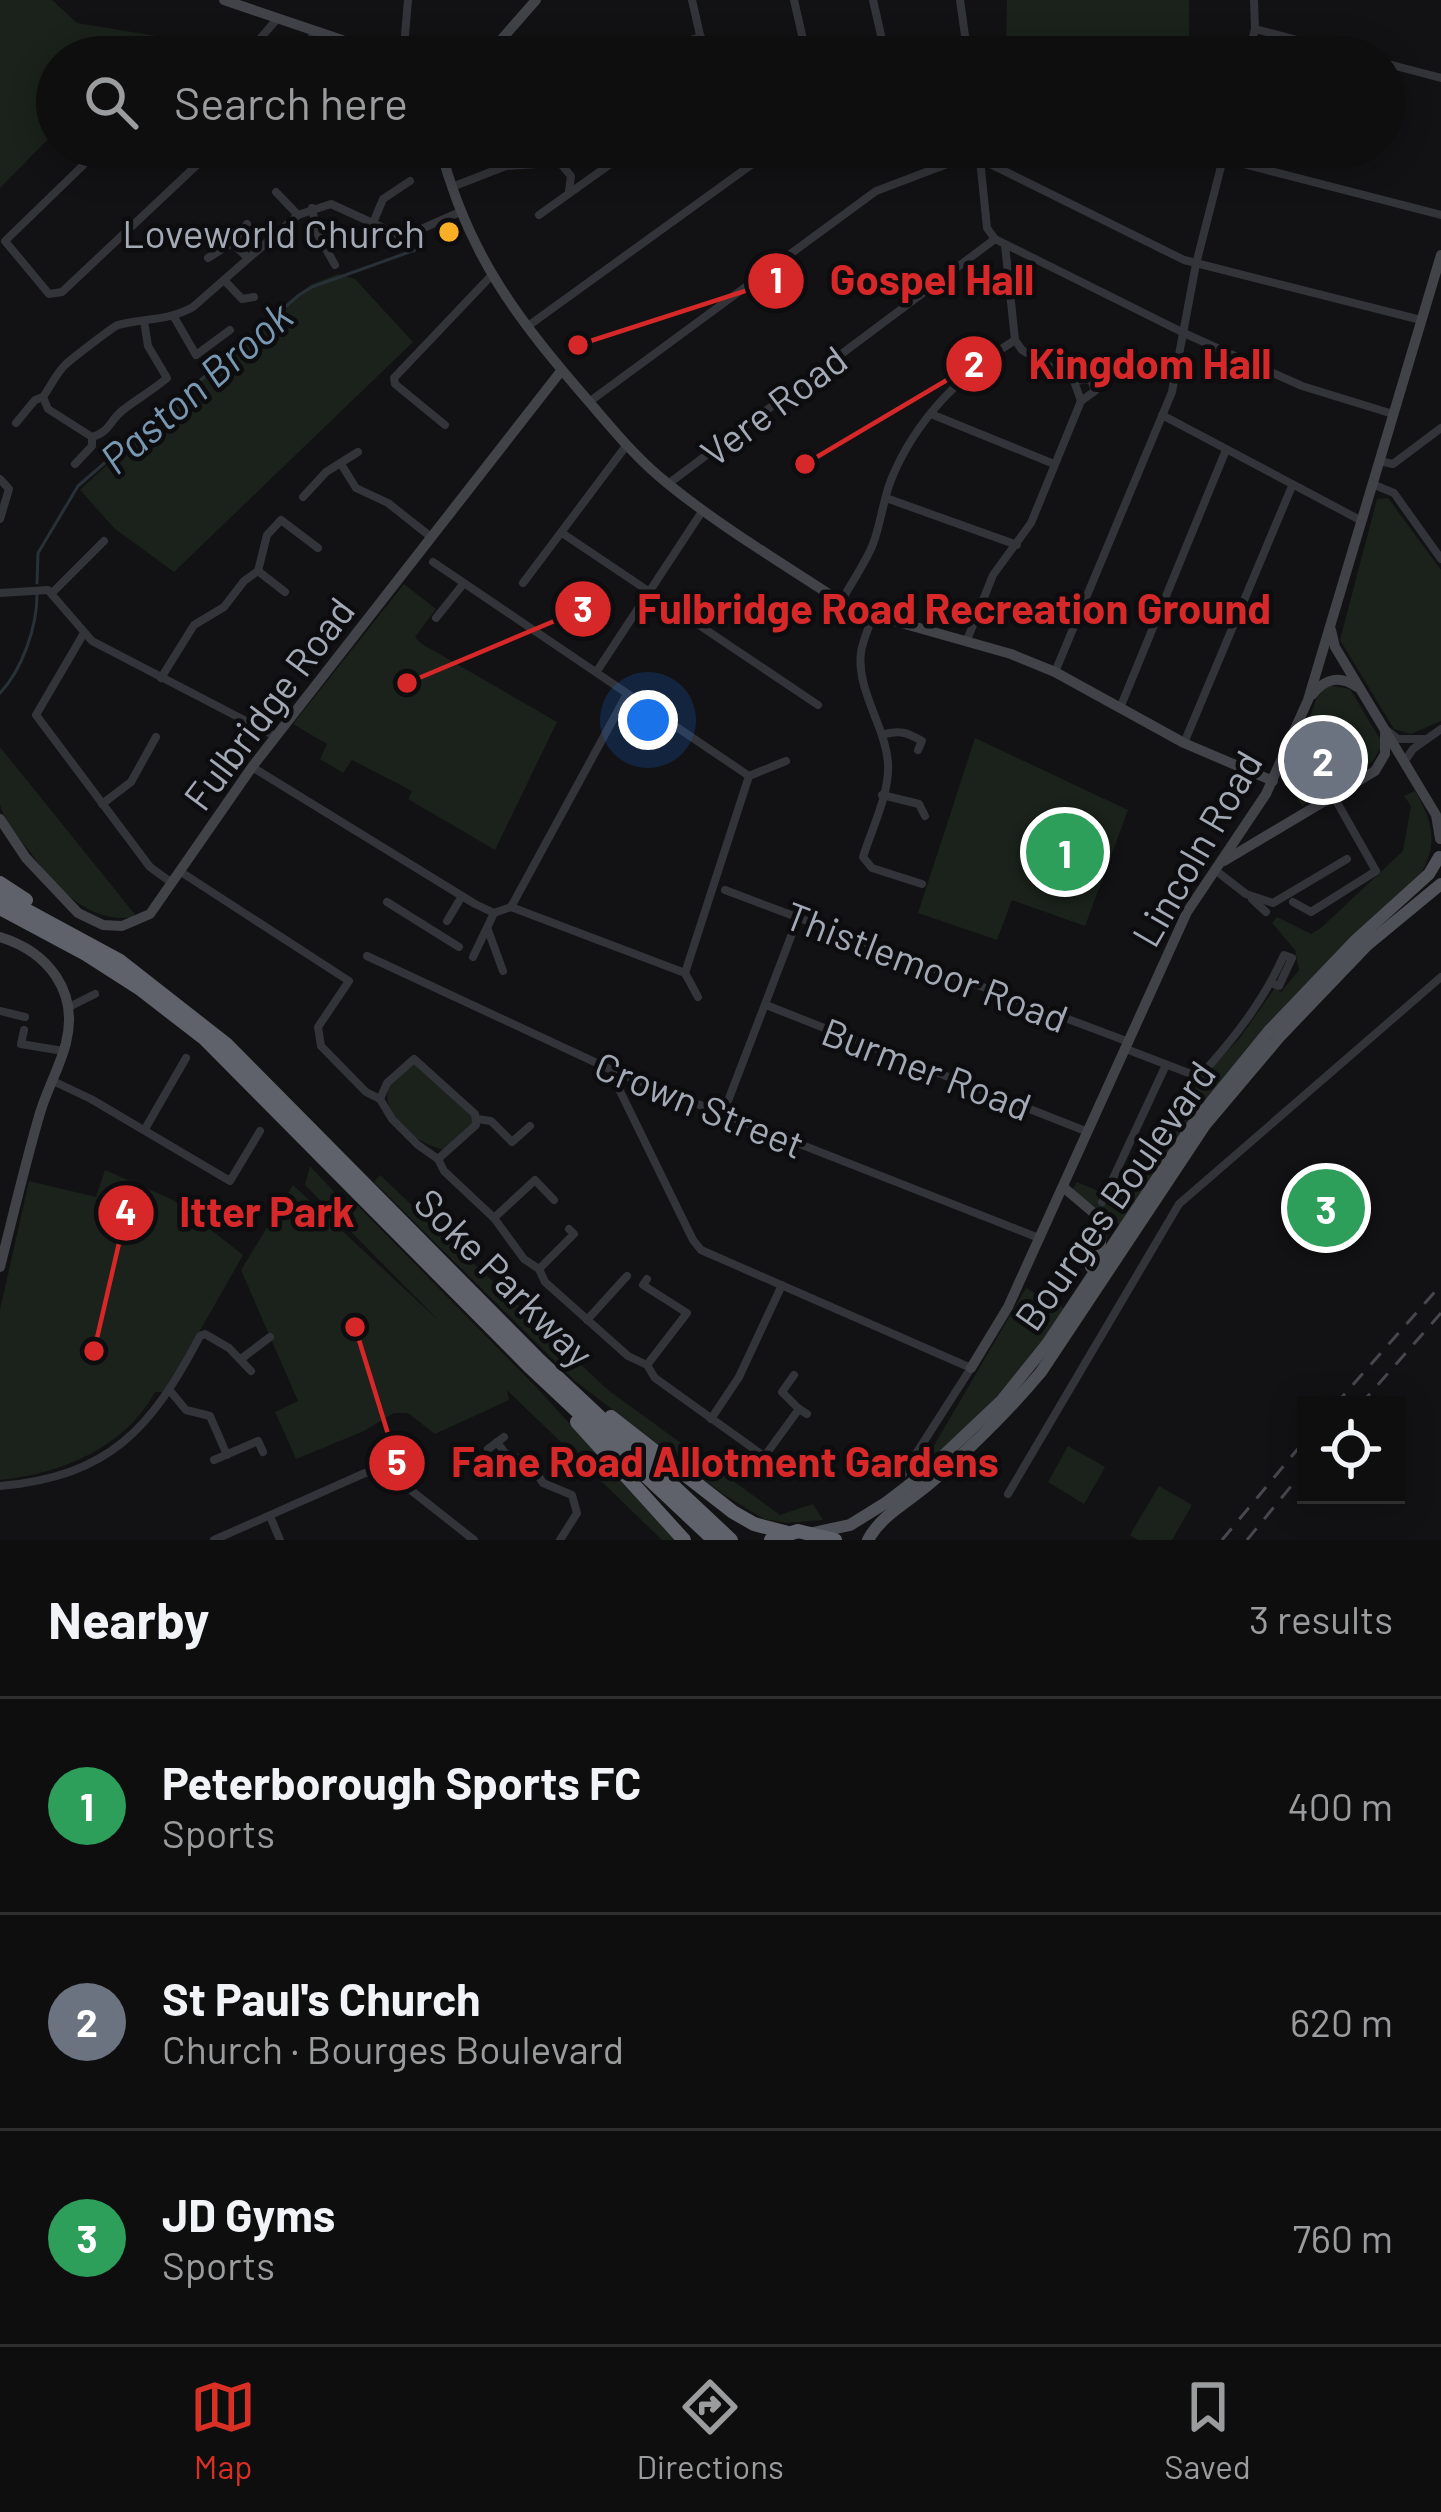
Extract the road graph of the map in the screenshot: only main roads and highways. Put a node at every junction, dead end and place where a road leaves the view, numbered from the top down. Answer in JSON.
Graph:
{"nodes":[{"id":1,"x":1440,"y":839,"type":"edge"},
{"id":2,"x":1440,"y":860,"type":"edge"},
{"id":3,"x":0,"y":884,"type":"edge"},
{"id":4,"x":1441,"y":884,"type":"edge"},
{"id":5,"x":0,"y":896,"type":"edge"},
{"id":6,"x":1409,"y":900,"type":"junction"},
{"id":7,"x":0,"y":908,"type":"edge"},
{"id":8,"x":0,"y":918,"type":"edge"},
{"id":9,"x":1388,"y":919,"type":"junction"},
{"id":10,"x":54,"y":937,"type":"junction"},
{"id":11,"x":90,"y":943,"type":"junction"},
{"id":12,"x":1115,"y":1242,"type":"junction"},
{"id":13,"x":1115,"y":1259,"type":"junction"},
{"id":14,"x":1068,"y":1311,"type":"junction"},
{"id":15,"x":1052,"y":1347,"type":"junction"},
{"id":16,"x":534,"y":1363,"type":"junction"},
{"id":17,"x":1037,"y":1368,"type":"junction"},
{"id":18,"x":788,"y":1533,"type":"junction"},
{"id":19,"x":813,"y":1533,"type":"junction"},
{"id":20,"x":684,"y":1540,"type":"edge"},
{"id":21,"x":714,"y":1540,"type":"edge"},
{"id":22,"x":731,"y":1540,"type":"edge"},
{"id":23,"x":771,"y":1540,"type":"edge"},
{"id":24,"x":835,"y":1540,"type":"edge"},
{"id":25,"x":868,"y":1540,"type":"edge"}],
"edges":[{"from":1,"to":2,"type":"main road"},
{"from":2,"to":6,"type":"main road","name":"Bourges Boulevard"},
{"from":3,"to":11,"type":"highway"},
{"from":4,"to":6,"type":"main road","name":"Bourges Boulevard"},
{"from":5,"to":11,"type":"highway","name":"Soke Parkway"},
{"from":6,"to":9,"type":"main road","name":"Bourges Boulevard"},
{"from":7,"to":10,"type":"highway","name":"Soke Parkway"},
{"from":8,"to":10,"type":"highway"},
{"from":9,"to":12,"type":"main road","name":"Bourges Boulevard"},
{"from":9,"to":13,"type":"main road","name":"Bourges Boulevard"},
{"from":10,"to":16,"type":"highway","name":"Soke Parkway"},
{"from":11,"to":16,"type":"highway","name":"Soke Parkway"},
{"from":12,"to":13,"type":"main road"},
{"from":12,"to":14,"type":"main road","name":"Bourges Boulevard"},
{"from":12,"to":14,"type":"main road"},
{"from":13,"to":15,"type":"main road","name":"Bourges Boulevard"},
{"from":14,"to":15,"type":"main road","name":"Bourges Boulevard"},
{"from":15,"to":17,"type":"main road","name":"Bourges Boulevard"},
{"from":16,"to":18,"type":"highway"},
{"from":16,"to":20,"type":"highway"},
{"from":16,"to":21,"type":"highway","name":"Soke Parkway"},
{"from":16,"to":22,"type":"highway","name":"Soke Parkway"},
{"from":17,"to":19,"type":"main road","name":"Bourges Boulevard"},
{"from":17,"to":25,"type":"main road","name":"Bourges Boulevard"},
{"from":18,"to":19,"type":"highway"},
{"from":18,"to":23,"type":"highway"},
{"from":19,"to":24,"type":"highway"}]}
